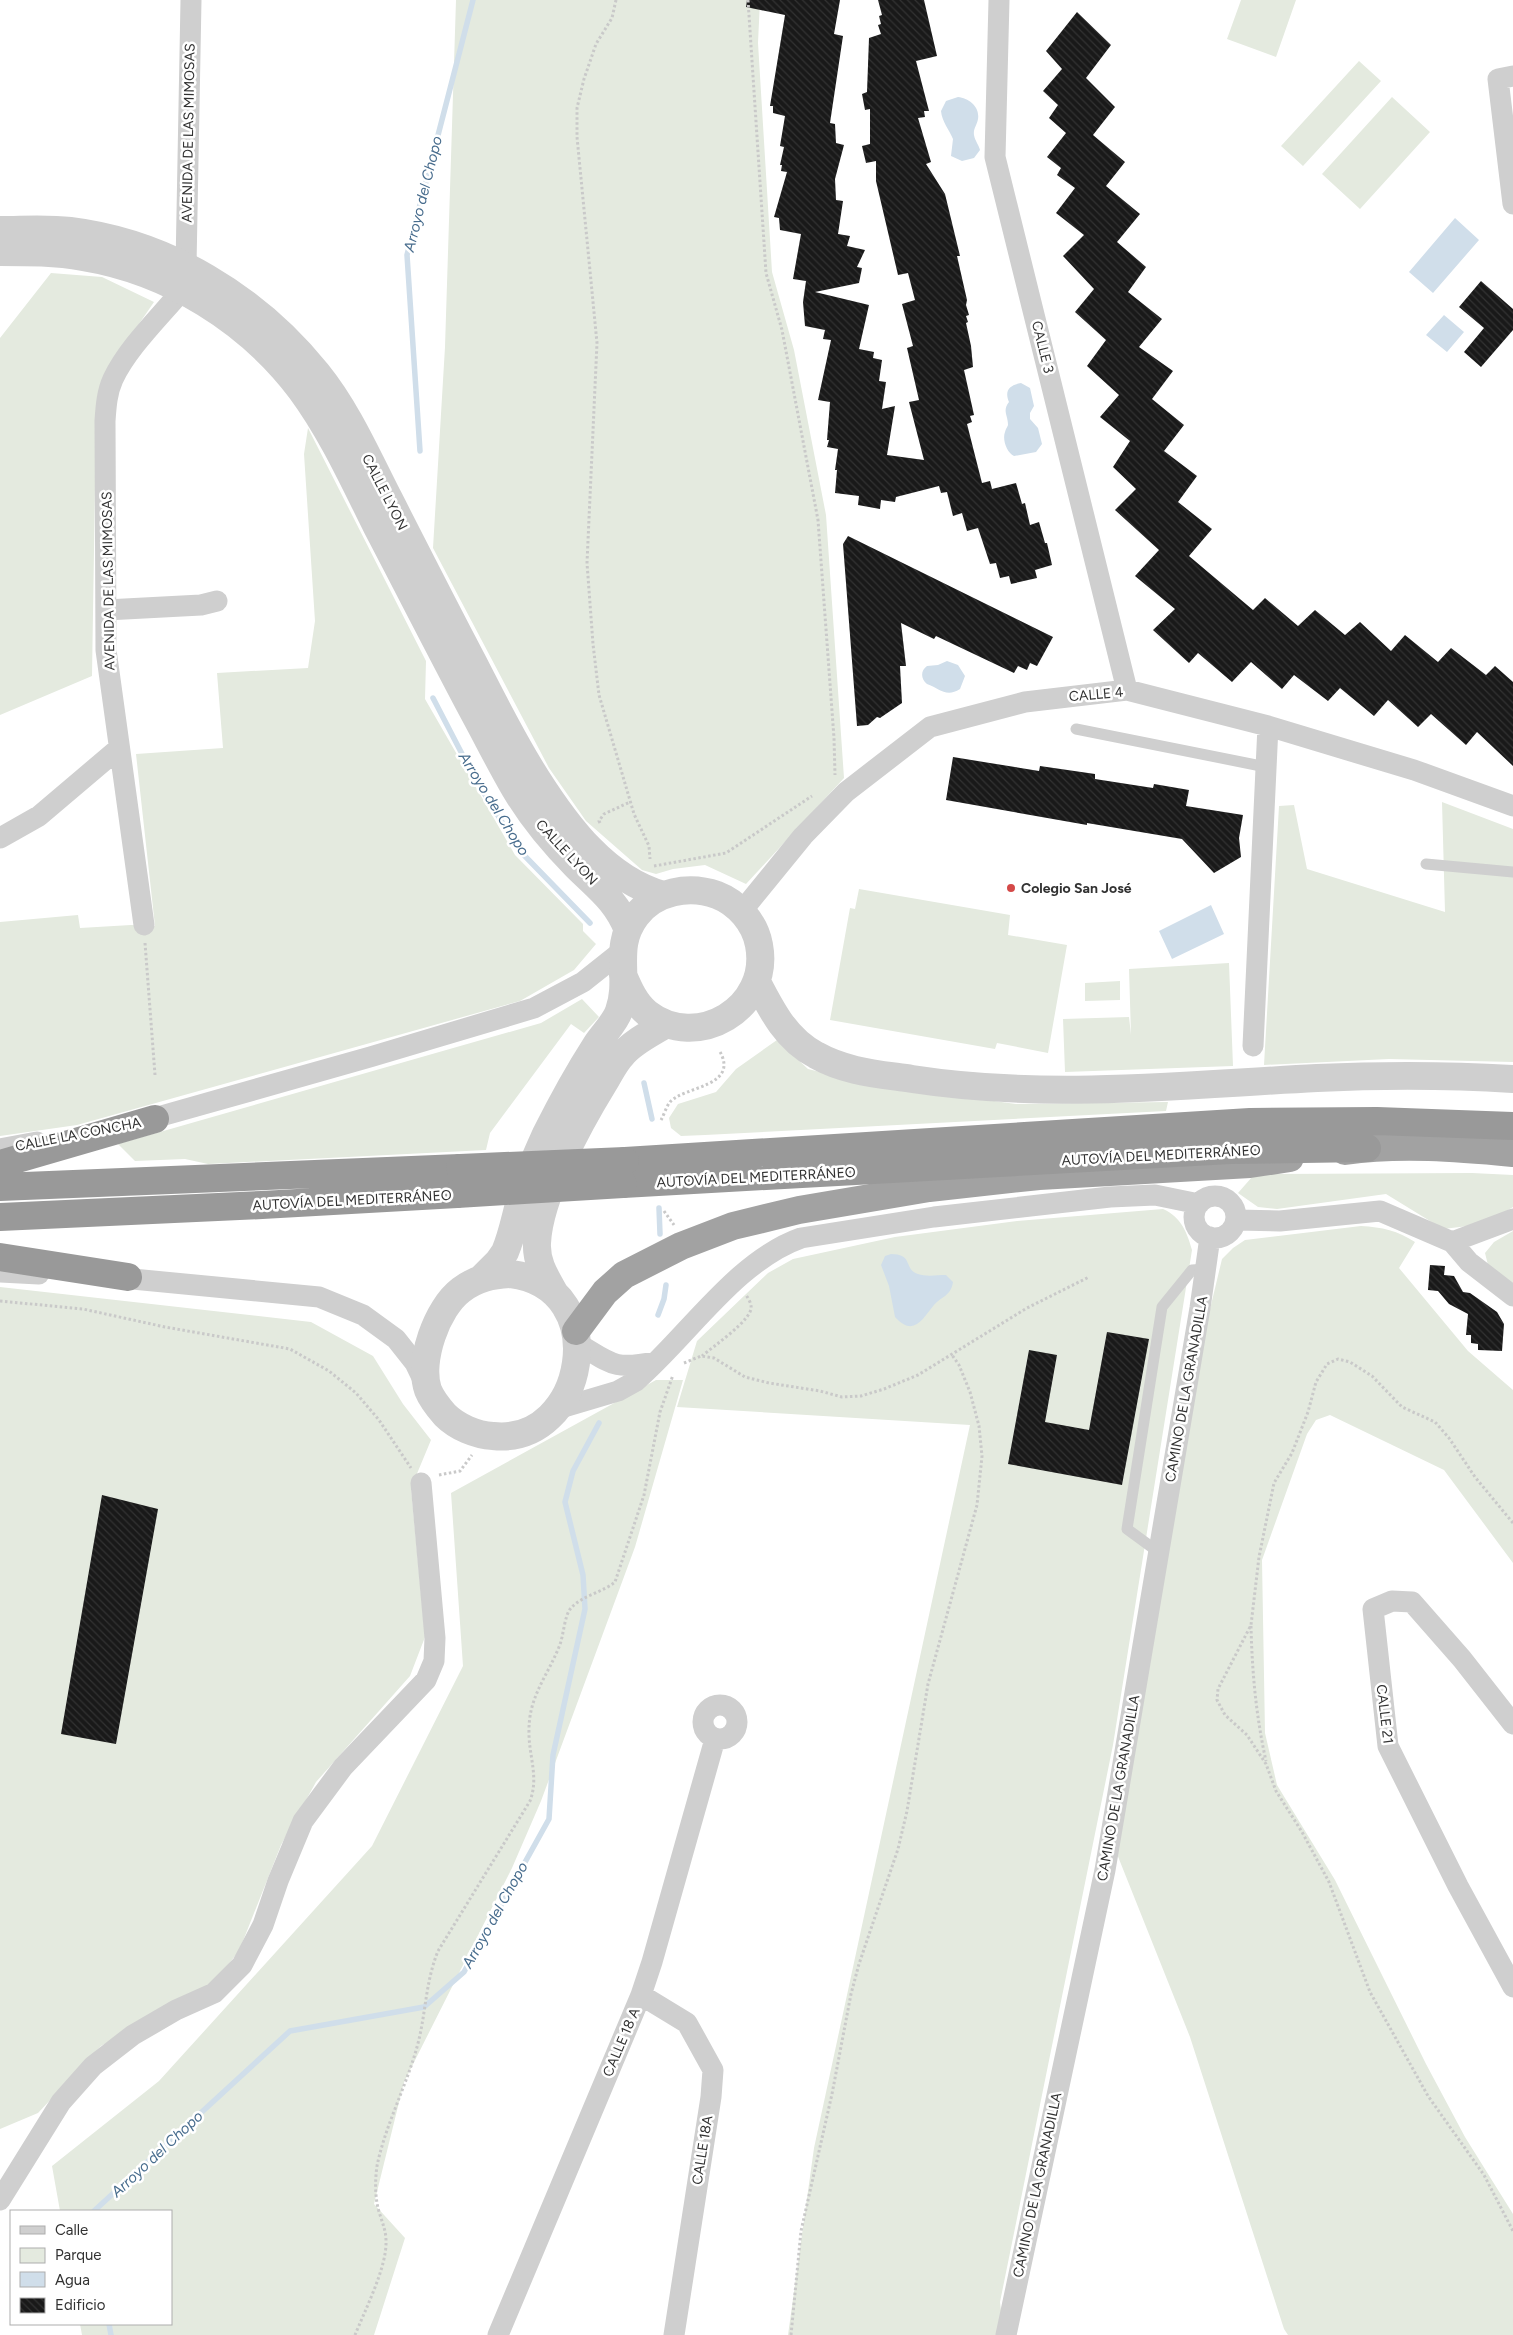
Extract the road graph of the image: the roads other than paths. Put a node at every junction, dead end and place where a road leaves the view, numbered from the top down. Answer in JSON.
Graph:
{"nodes":[{"id":1,"x":191,"y":0,"type":"edge"},
{"id":2,"x":999,"y":0,"type":"edge"},
{"id":3,"x":1513,"y":76,"type":"edge"},
{"id":4,"x":1513,"y":204,"type":"edge"},
{"id":5,"x":0,"y":230,"type":"edge"},
{"id":6,"x":0,"y":252,"type":"edge"},
{"id":7,"x":185,"y":278,"type":"junction"},
{"id":8,"x":217,"y":602,"type":"dead end"},
{"id":9,"x":106,"y":610,"type":"junction"},
{"id":10,"x":1127,"y":690,"type":"junction"},
{"id":11,"x":1268,"y":726,"type":"junction"},
{"id":12,"x":1076,"y":729,"type":"dead end"},
{"id":13,"x":118,"y":749,"type":"junction"},
{"id":14,"x":1266,"y":767,"type":"junction"},
{"id":15,"x":1513,"y":806,"type":"edge"},
{"id":16,"x":0,"y":838,"type":"edge"},
{"id":17,"x":1426,"y":864,"type":"dead end"},
{"id":18,"x":1513,"y":872,"type":"edge"},
{"id":19,"x":663,"y":895,"type":"junction"},
{"id":20,"x":742,"y":911,"type":"junction"},
{"id":21,"x":144,"y":925,"type":"road end"},
{"id":22,"x":624,"y":952,"type":"junction"},
{"id":23,"x":757,"y":982,"type":"junction"},
{"id":24,"x":666,"y":1024,"type":"junction"},
{"id":25,"x":1253,"y":1046,"type":"dead end"},
{"id":26,"x":1513,"y":1079,"type":"edge"},
{"id":27,"x":155,"y":1119,"type":"junction"},
{"id":28,"x":1513,"y":1126,"type":"edge"},
{"id":29,"x":1367,"y":1148,"type":"junction"},
{"id":30,"x":0,"y":1149,"type":"edge"},
{"id":31,"x":1513,"y":1153,"type":"edge"},
{"id":32,"x":0,"y":1164,"type":"edge"},
{"id":33,"x":624,"y":1172,"type":"junction"},
{"id":34,"x":459,"y":1181,"type":"junction"},
{"id":35,"x":0,"y":1188,"type":"edge"},
{"id":36,"x":1199,"y":1204,"type":"junction"},
{"id":37,"x":0,"y":1217,"type":"edge"},
{"id":38,"x":1513,"y":1219,"type":"edge"},
{"id":39,"x":1236,"y":1220,"type":"junction"},
{"id":40,"x":1210,"y":1237,"type":"junction"},
{"id":41,"x":1452,"y":1242,"type":"junction"},
{"id":42,"x":0,"y":1257,"type":"edge"},
{"id":43,"x":1206,"y":1270,"type":"junction"},
{"id":44,"x":0,"y":1272,"type":"edge"},
{"id":45,"x":128,"y":1277,"type":"junction"},
{"id":46,"x":481,"y":1278,"type":"junction"},
{"id":47,"x":554,"y":1292,"type":"junction"},
{"id":48,"x":1513,"y":1296,"type":"edge"},
{"id":49,"x":576,"y":1337,"type":"junction"},
{"id":50,"x":655,"y":1362,"type":"junction"},
{"id":51,"x":427,"y":1388,"type":"junction"},
{"id":52,"x":554,"y":1410,"type":"junction"},
{"id":53,"x":421,"y":1483,"type":"road end"},
{"id":54,"x":1157,"y":1552,"type":"junction"},
{"id":55,"x":1513,"y":1724,"type":"edge"},
{"id":56,"x":715,"y":1739,"type":"dead end"},
{"id":57,"x":1513,"y":1987,"type":"edge"},
{"id":58,"x":641,"y":1995,"type":"junction"},
{"id":59,"x":0,"y":2200,"type":"edge"},
{"id":60,"x":498,"y":2335,"type":"edge"},
{"id":61,"x":674,"y":2335,"type":"edge"},
{"id":62,"x":1006,"y":2335,"type":"edge"}],
"edges":[{"from":1,"to":7,"type":"street","name":"AVENIDA DE LAS MIMOSAS"},
{"from":2,"to":10,"type":"street","name":"CALLE 3"},
{"from":3,"to":4,"type":"street"},
{"from":5,"to":7,"type":"street","name":"CALLE LYON"},
{"from":6,"to":7,"type":"street","name":"CALLE LYON"},
{"from":7,"to":9,"type":"street","name":"AVENIDA DE LAS MIMOSAS"},
{"from":7,"to":19,"type":"street","name":"CALLE LYON"},
{"from":7,"to":22,"type":"street","name":"CALLE LYON"},
{"from":8,"to":9,"type":"street"},
{"from":9,"to":13,"type":"street","name":"AVENIDA DE LAS MIMOSAS"},
{"from":10,"to":11,"type":"street","name":"CALLE 4"},
{"from":10,"to":20,"type":"street","name":"CALLE 4"},
{"from":11,"to":14,"type":"street"},
{"from":11,"to":15,"type":"street","name":"CALLE 4"},
{"from":12,"to":14,"type":"lane"},
{"from":13,"to":16,"type":"street"},
{"from":13,"to":21,"type":"street","name":"AVENIDA DE LAS MIMOSAS"},
{"from":14,"to":25,"type":"street"},
{"from":17,"to":18,"type":"lane"},
{"from":19,"to":20,"type":"street"},
{"from":19,"to":22,"type":"street"},
{"from":20,"to":23,"type":"street"},
{"from":22,"to":24,"type":"street"},
{"from":22,"to":27,"type":"street","name":"CALLE LA CONCHA"},
{"from":22,"to":46,"type":"street"},
{"from":23,"to":24,"type":"street"},
{"from":23,"to":26,"type":"street"},
{"from":24,"to":47,"type":"street"},
{"from":27,"to":30,"type":"street","name":"CALLE LA CONCHA"},
{"from":27,"to":32,"type":"highway"},
{"from":28,"to":33,"type":"highway","name":"AUTOVÍA DEL MEDITERRÁNEO"},
{"from":29,"to":31,"type":"highway","name":"AUTOVÍA DEL MEDITERRÁNEO"},
{"from":29,"to":33,"type":"highway","name":"AUTOVÍA DEL MEDITERRÁNEO"},
{"from":29,"to":49,"type":"highway"},
{"from":33,"to":34,"type":"highway","name":"AUTOVÍA DEL MEDITERRÁNEO","bridge":true},
{"from":34,"to":35,"type":"highway","name":"AUTOVÍA DEL MEDITERRÁNEO"},
{"from":34,"to":37,"type":"highway","name":"AUTOVÍA DEL MEDITERRÁNEO"},
{"from":36,"to":39,"type":"street"},
{"from":36,"to":40,"type":"street"},
{"from":36,"to":50,"type":"street"},
{"from":38,"to":41,"type":"street"},
{"from":39,"to":40,"type":"street"},
{"from":39,"to":41,"type":"street"},
{"from":40,"to":43,"type":"street","name":"CAMINO DE LA GRANADILLA"},
{"from":41,"to":48,"type":"street"},
{"from":42,"to":45,"type":"highway"},
{"from":43,"to":54,"type":"street","name":"CAMINO DE LA GRANADILLA"},
{"from":43,"to":54,"type":"lane"},
{"from":44,"to":45,"type":"street"},
{"from":45,"to":51,"type":"street"},
{"from":46,"to":47,"type":"street"},
{"from":46,"to":51,"type":"street"},
{"from":47,"to":49,"type":"street"},
{"from":49,"to":50,"type":"street"},
{"from":49,"to":52,"type":"street"},
{"from":50,"to":52,"type":"street"},
{"from":51,"to":52,"type":"street"},
{"from":53,"to":59,"type":"street"},
{"from":54,"to":62,"type":"street","name":"CAMINO DE LA GRANADILLA"},
{"from":55,"to":57,"type":"street","name":"CALLE 21"},
{"from":56,"to":58,"type":"street","name":"CALLE 18 A"},
{"from":58,"to":60,"type":"street","name":"CALLE 18 A"},
{"from":58,"to":61,"type":"street","name":"CALLE 18A"}]}
